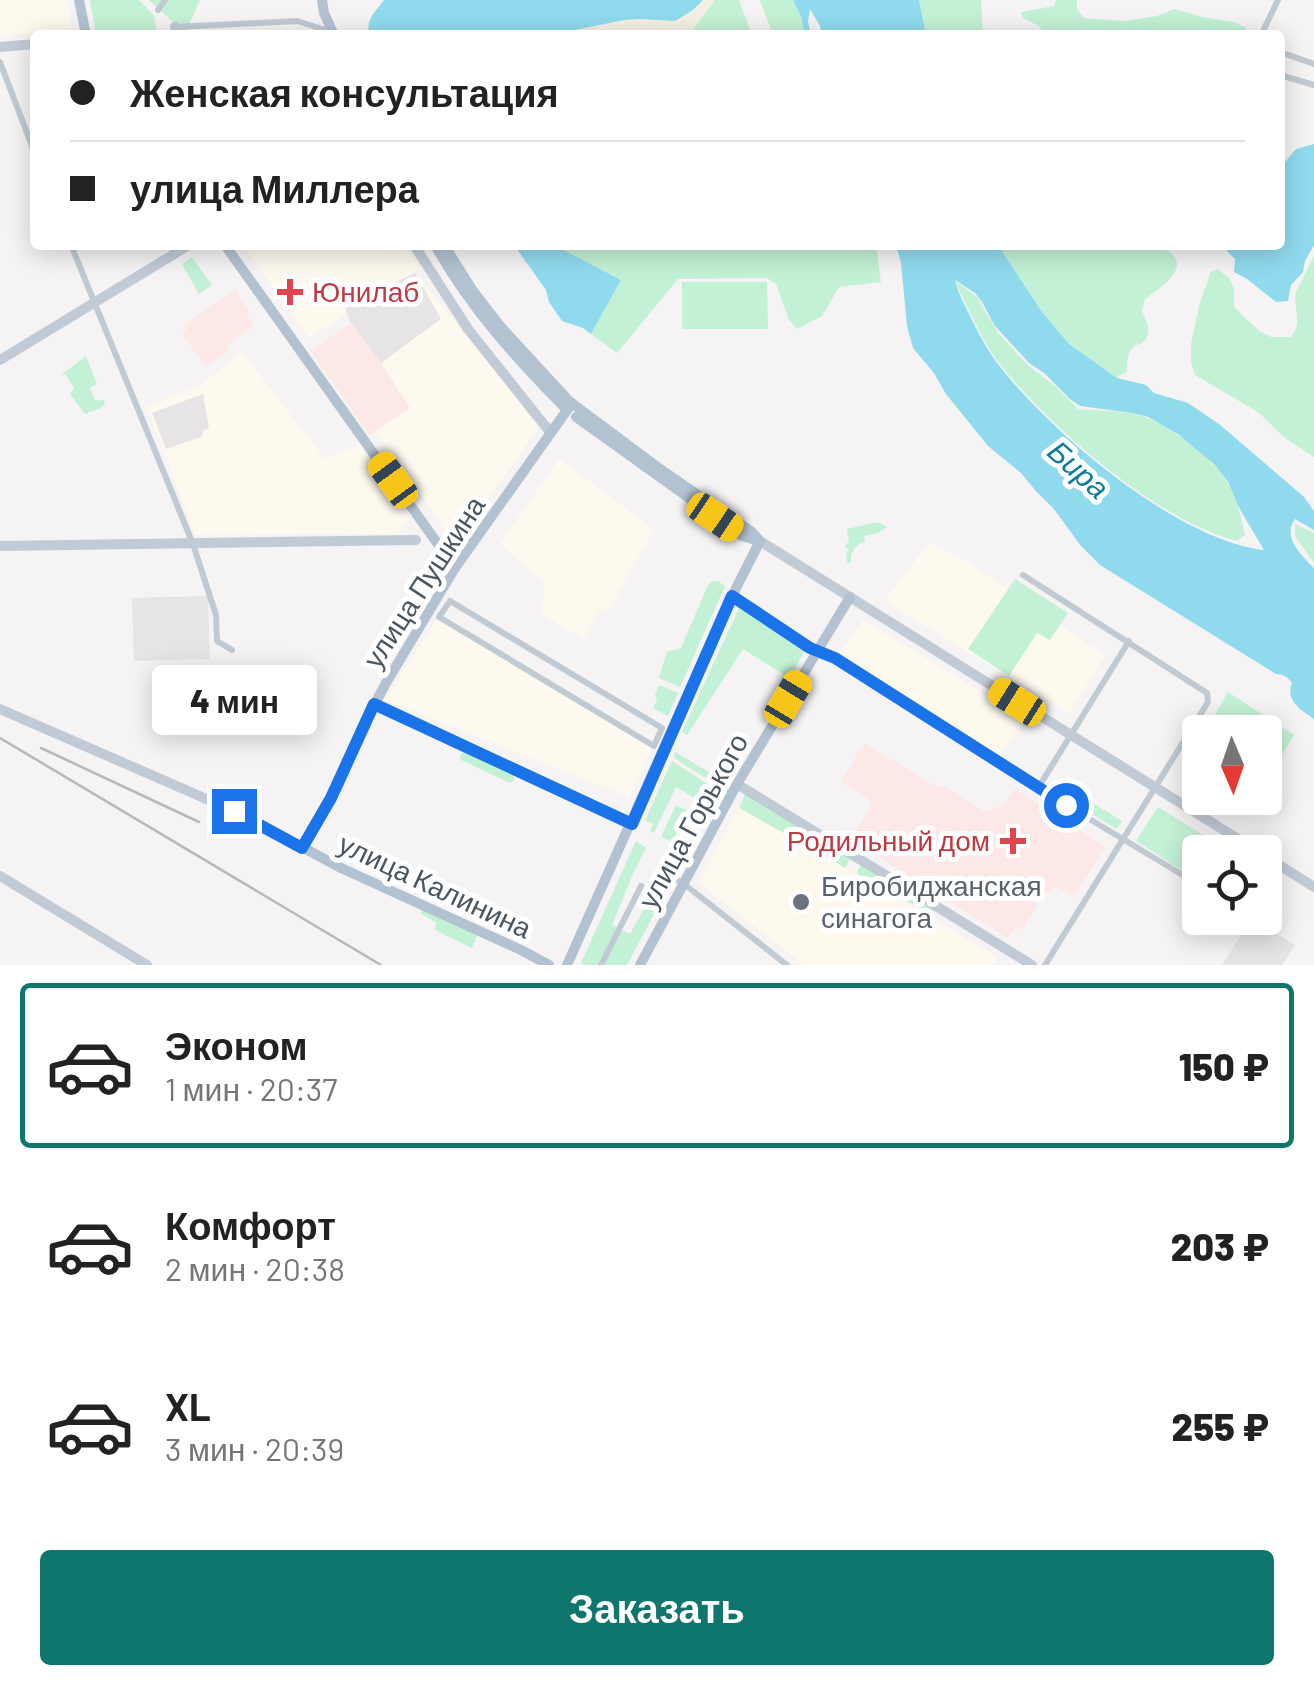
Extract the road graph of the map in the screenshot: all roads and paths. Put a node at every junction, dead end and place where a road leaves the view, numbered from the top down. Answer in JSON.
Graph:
{"nodes":[{"id":1,"x":79,"y":0,"type":"edge"},
{"id":2,"x":165,"y":0,"type":"edge"},
{"id":3,"x":322,"y":0,"type":"edge"},
{"id":4,"x":1278,"y":0,"type":"edge"},
{"id":5,"x":158,"y":10,"type":"dead end"},
{"id":6,"x":174,"y":27,"type":"joint"},
{"id":7,"x":85,"y":30,"type":"edge"},
{"id":8,"x":178,"y":30,"type":"edge"},
{"id":9,"x":322,"y":30,"type":"edge"},
{"id":10,"x":332,"y":30,"type":"edge"},
{"id":11,"x":1266,"y":30,"type":"edge"},
{"id":12,"x":30,"y":44,"type":"edge"},
{"id":13,"x":0,"y":47,"type":"edge"},
{"id":14,"x":1285,"y":54,"type":"edge"},
{"id":15,"x":0,"y":62,"type":"edge"},
{"id":16,"x":1314,"y":64,"type":"edge"},
{"id":17,"x":1285,"y":77,"type":"edge"},
{"id":18,"x":1314,"y":86,"type":"edge"},
{"id":19,"x":30,"y":141,"type":"edge"},
{"id":20,"x":73,"y":250,"type":"edge"},
{"id":21,"x":181,"y":250,"type":"edge"},
{"id":22,"x":229,"y":250,"type":"edge"},
{"id":23,"x":417,"y":250,"type":"edge"},
{"id":24,"x":437,"y":250,"type":"edge"},
{"id":25,"x":447,"y":250,"type":"edge"},
{"id":26,"x":94,"y":304,"type":"junction"},
{"id":27,"x":0,"y":360,"type":"edge"},
{"id":28,"x":572,"y":410,"type":"junction"},
{"id":29,"x":550,"y":432,"type":"junction"},
{"id":30,"x":416,"y":540,"type":"dead end"},
{"id":31,"x":760,"y":541,"type":"junction"},
{"id":32,"x":193,"y":544,"type":"junction"},
{"id":33,"x":0,"y":546,"type":"edge"},
{"id":34,"x":456,"y":568,"type":"junction"},
{"id":35,"x":1023,"y":575,"type":"dead end"},
{"id":36,"x":732,"y":596,"type":"junction"},
{"id":37,"x":850,"y":598,"type":"junction"},
{"id":38,"x":1128,"y":641,"type":"junction"},
{"id":39,"x":232,"y":650,"type":"dead end"},
{"id":40,"x":818,"y":650,"type":"junction"},
{"id":41,"x":374,"y":704,"type":"junction"},
{"id":42,"x":0,"y":709,"type":"edge"},
{"id":43,"x":662,"y":728,"type":"joint"},
{"id":44,"x":1071,"y":736,"type":"junction"},
{"id":45,"x":737,"y":784,"type":"junction"},
{"id":46,"x":1038,"y":788,"type":"junction"},
{"id":47,"x":1156,"y":789,"type":"junction"},
{"id":48,"x":632,"y":824,"type":"junction"},
{"id":49,"x":1231,"y":835,"type":"edge"},
{"id":50,"x":1122,"y":840,"type":"junction"},
{"id":51,"x":302,"y":848,"type":"junction"},
{"id":52,"x":1282,"y":866,"type":"edge"},
{"id":53,"x":1182,"y":875,"type":"edge"},
{"id":54,"x":0,"y":876,"type":"edge"},
{"id":55,"x":678,"y":881,"type":"junction"},
{"id":56,"x":641,"y":886,"type":"dead end"},
{"id":57,"x":1314,"y":886,"type":"edge"},
{"id":58,"x":147,"y":965,"type":"edge"},
{"id":59,"x":548,"y":965,"type":"edge"},
{"id":60,"x":568,"y":965,"type":"edge"},
{"id":61,"x":602,"y":965,"type":"edge"},
{"id":62,"x":640,"y":965,"type":"edge"},
{"id":63,"x":787,"y":965,"type":"edge"},
{"id":64,"x":1032,"y":965,"type":"edge"},
{"id":65,"x":1045,"y":965,"type":"edge"}],
"edges":[{"from":1,"to":7,"type":"main road"},
{"from":2,"to":5,"type":"street"},
{"from":3,"to":10,"type":"main road"},
{"from":4,"to":11,"type":"street"},
{"from":6,"to":8,"type":"main road"},
{"from":6,"to":9,"type":"street"},
{"from":12,"to":13,"type":"main road"},
{"from":14,"to":16,"type":"street"},
{"from":15,"to":19,"type":"street"},
{"from":17,"to":18,"type":"street"},
{"from":20,"to":26,"type":"street"},
{"from":21,"to":26,"type":"main road"},
{"from":22,"to":34,"type":"main road"},
{"from":23,"to":29,"type":"main road"},
{"from":24,"to":28,"type":"main road"},
{"from":25,"to":28,"type":"main road"},
{"from":26,"to":27,"type":"main road"},
{"from":26,"to":32,"type":"street"},
{"from":28,"to":29,"type":"main road","name":"улица Пушкина"},
{"from":28,"to":31,"type":"main road"},
{"from":29,"to":34,"type":"main road","name":"улица Пушкина"},
{"from":30,"to":32,"type":"main road"},
{"from":31,"to":36,"type":"main road"},
{"from":31,"to":37,"type":"main road"},
{"from":32,"to":33,"type":"main road"},
{"from":32,"to":39,"type":"street"},
{"from":34,"to":41,"type":"main road","name":"улица Пушкина"},
{"from":35,"to":38,"type":"street"},
{"from":36,"to":40,"type":"street"},
{"from":36,"to":48,"type":"main road"},
{"from":37,"to":40,"type":"main road","name":"улица Горького"},
{"from":37,"to":44,"type":"main road"},
{"from":38,"to":44,"type":"street"},
{"from":38,"to":47,"type":"street"},
{"from":40,"to":45,"type":"main road","name":"улица Горького"},
{"from":40,"to":46,"type":"street"},
{"from":41,"to":48,"type":"main road"},
{"from":41,"to":51,"type":"main road","name":"улица Пушкина"},
{"from":42,"to":51,"type":"main road"},
{"from":43,"to":43,"type":"street"},
{"from":44,"to":46,"type":"street"},
{"from":44,"to":47,"type":"main road"},
{"from":45,"to":55,"type":"main road","name":"улица Горького"},
{"from":45,"to":64,"type":"main road"},
{"from":46,"to":50,"type":"street"},
{"from":47,"to":49,"type":"main road"},
{"from":47,"to":50,"type":"street"},
{"from":48,"to":60,"type":"main road"},
{"from":50,"to":53,"type":"street"},
{"from":50,"to":65,"type":"street"},
{"from":51,"to":59,"type":"main road","name":"улица Калинина"},
{"from":52,"to":57,"type":"main road"},
{"from":54,"to":58,"type":"main road"},
{"from":55,"to":62,"type":"main road","name":"улица Горького"},
{"from":55,"to":63,"type":"street"},
{"from":56,"to":61,"type":"street"}]}
